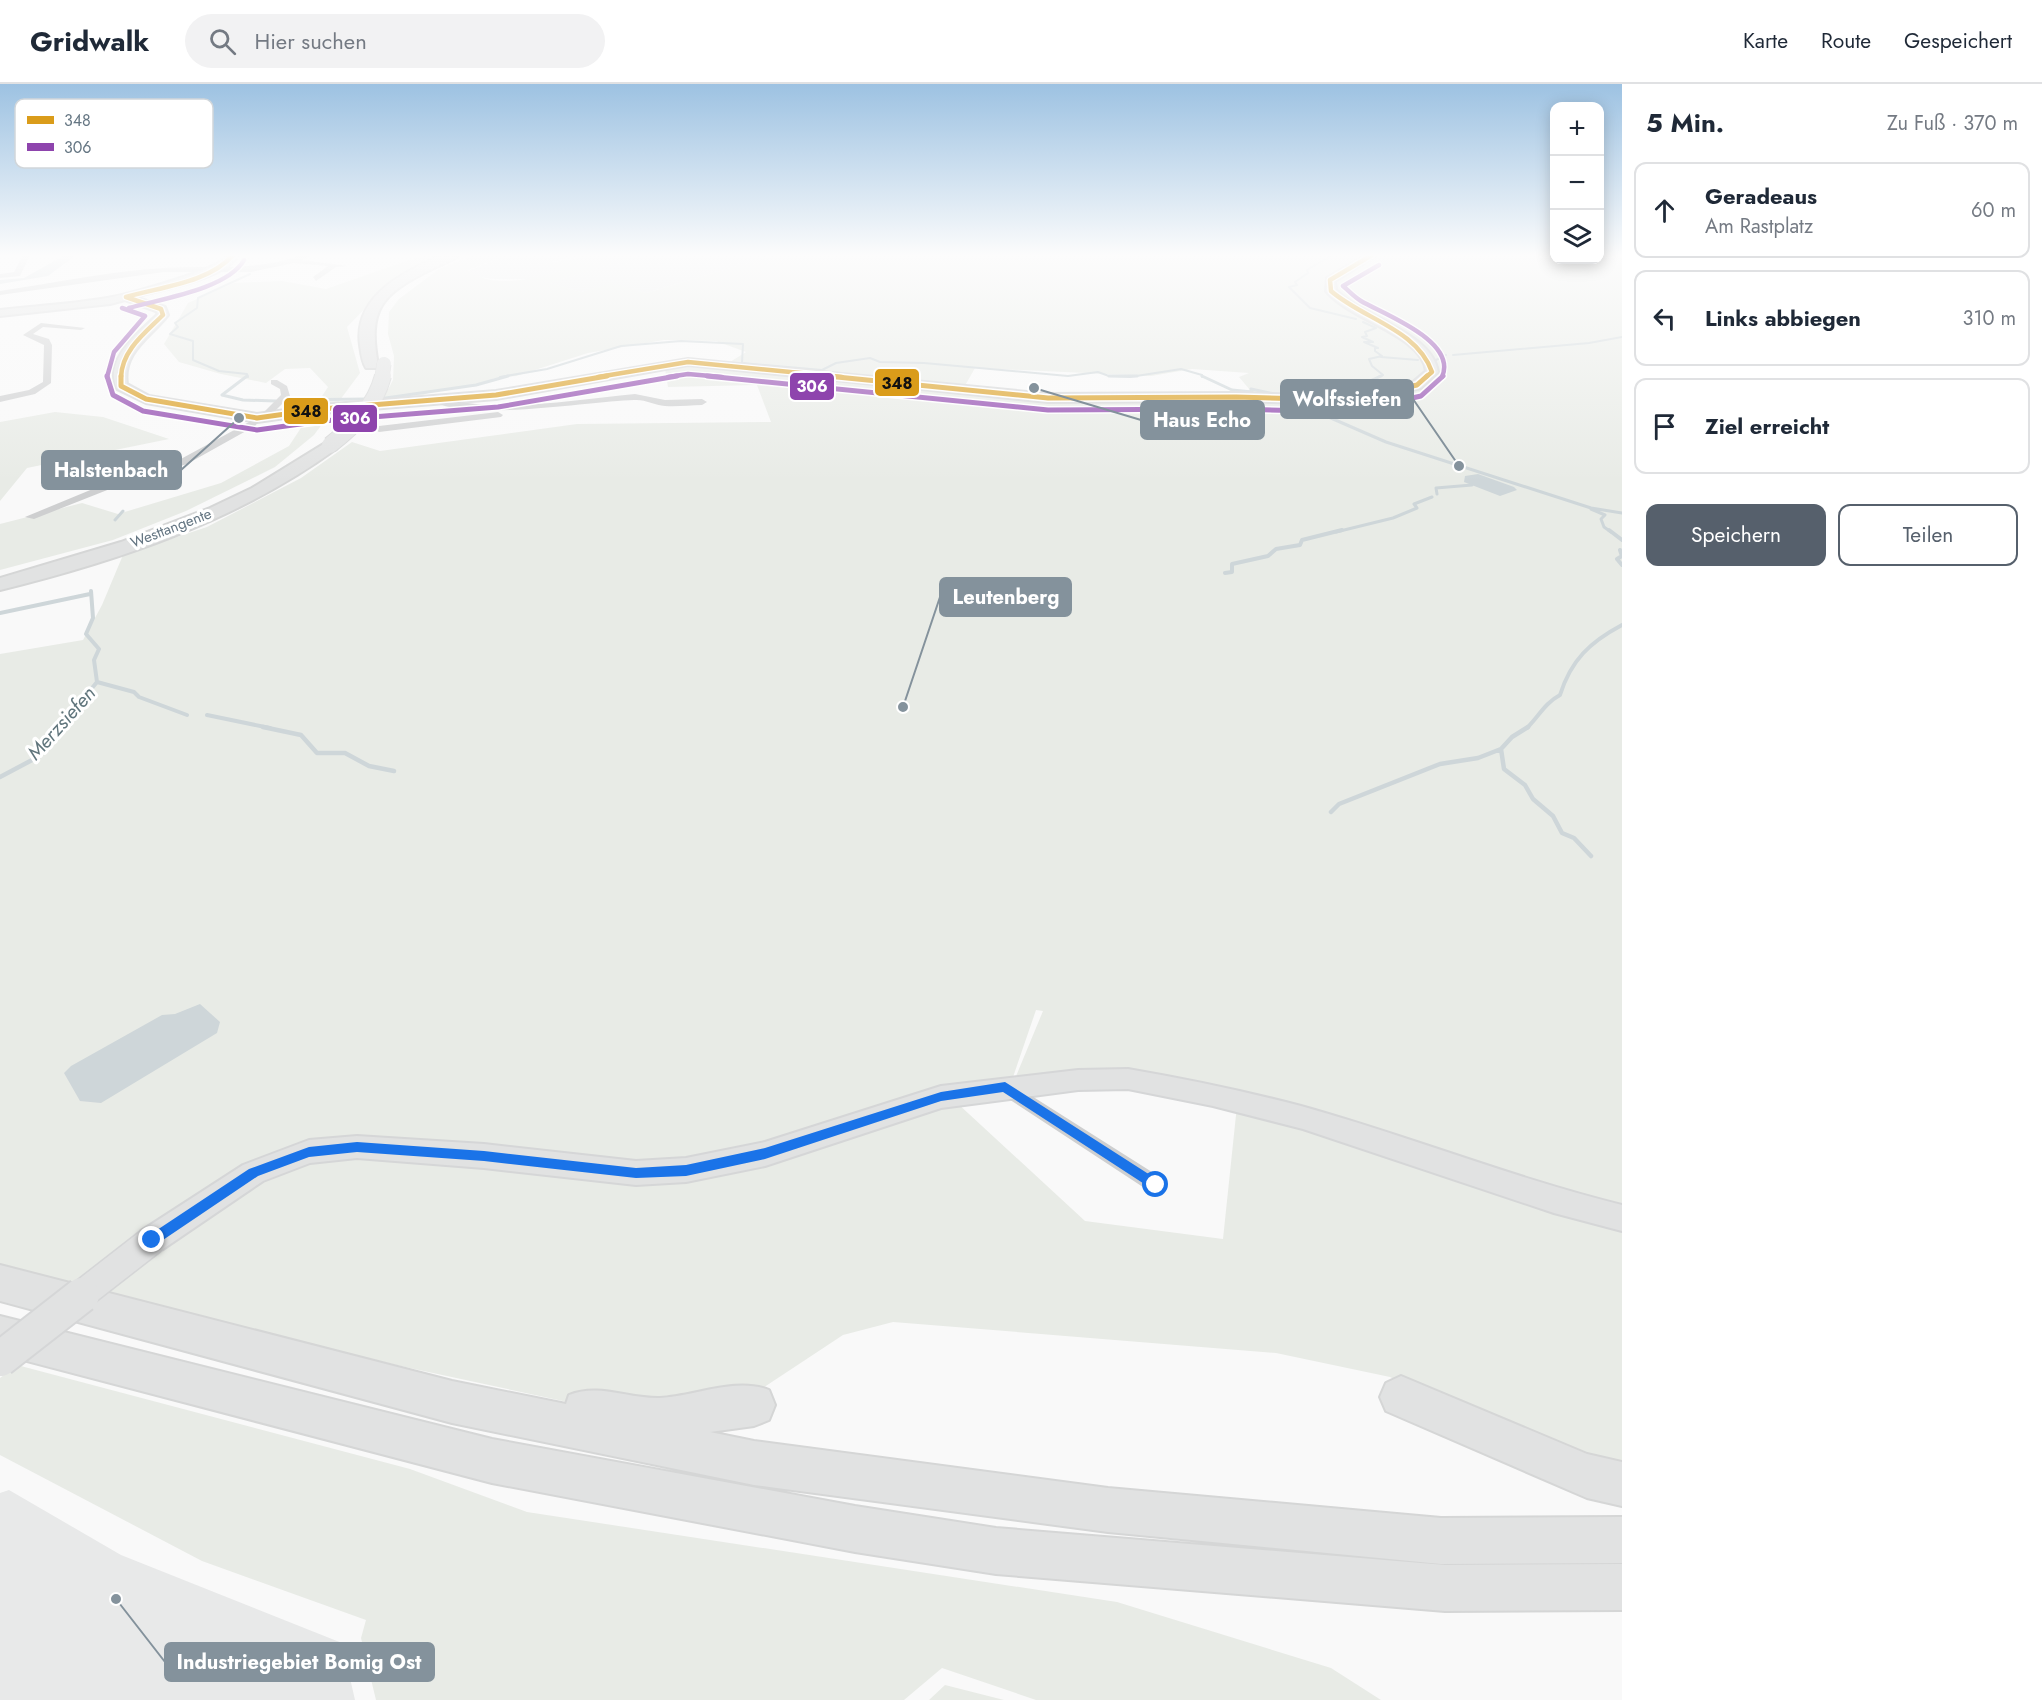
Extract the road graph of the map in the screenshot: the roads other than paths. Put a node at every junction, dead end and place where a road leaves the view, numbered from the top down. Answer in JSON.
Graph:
{"nodes":[{"id":1,"x":33,"y":330,"type":"edge"},
{"id":2,"x":149,"y":330,"type":"edge"},
{"id":3,"x":367,"y":330,"type":"edge"},
{"id":4,"x":378,"y":330,"type":"edge"},
{"id":5,"x":1389,"y":330,"type":"edge"},
{"id":6,"x":377,"y":365,"type":"junction"},
{"id":7,"x":274,"y":382,"type":"dead end"},
{"id":8,"x":0,"y":399,"type":"edge"},
{"id":9,"x":438,"y":400,"type":"junction"},
{"id":10,"x":702,"y":402,"type":"dead end"},
{"id":11,"x":664,"y":403,"type":"junction"},
{"id":12,"x":526,"y":405,"type":"junction"},
{"id":13,"x":655,"y":415,"type":"dead end"},
{"id":14,"x":261,"y":417,"type":"junction"},
{"id":15,"x":379,"y":429,"type":"dead end"},
{"id":16,"x":324,"y":445,"type":"junction"},
{"id":17,"x":183,"y":462,"type":"junction"},
{"id":18,"x":160,"y":474,"type":"dead end"},
{"id":19,"x":30,"y":517,"type":"dead end"},
{"id":20,"x":0,"y":576,"type":"edge"},
{"id":21,"x":0,"y":584,"type":"edge"},
{"id":22,"x":1005,"y":1087,"type":"junction"},
{"id":23,"x":1156,"y":1185,"type":"dead end"},
{"id":24,"x":1622,"y":1218,"type":"edge"},
{"id":25,"x":0,"y":1283,"type":"edge"},
{"id":26,"x":0,"y":1335,"type":"edge"},
{"id":27,"x":0,"y":1359,"type":"edge"},
{"id":28,"x":1401,"y":1397,"type":"dead end"},
{"id":29,"x":452,"y":1402,"type":"junction"},
{"id":30,"x":754,"y":1405,"type":"dead end"},
{"id":31,"x":1622,"y":1484,"type":"edge"},
{"id":32,"x":1622,"y":1540,"type":"edge"},
{"id":33,"x":1622,"y":1587,"type":"edge"}],
"edges":[{"from":1,"to":8,"type":"street"},
{"from":2,"to":14,"type":"street"},
{"from":3,"to":6,"type":"highway"},
{"from":4,"to":6,"type":"highway"},
{"from":5,"to":9,"type":"street"},
{"from":6,"to":16,"type":"highway","bridge":true},
{"from":7,"to":14,"type":"street"},
{"from":9,"to":12,"type":"street"},
{"from":9,"to":14,"type":"street"},
{"from":10,"to":11,"type":"street"},
{"from":11,"to":12,"type":"street"},
{"from":11,"to":13,"type":"street"},
{"from":12,"to":15,"type":"street"},
{"from":14,"to":17,"type":"street"},
{"from":16,"to":20,"type":"highway","name":"Westtangente"},
{"from":16,"to":21,"type":"highway","name":"Westtangente"},
{"from":17,"to":18,"type":"street"},
{"from":17,"to":19,"type":"street"},
{"from":22,"to":23,"type":"street"},
{"from":22,"to":24,"type":"street"},
{"from":22,"to":27,"type":"street","bridge":true},
{"from":25,"to":29,"type":"highway"},
{"from":26,"to":33,"type":"highway"},
{"from":28,"to":31,"type":"highway"},
{"from":29,"to":30,"type":"highway"},
{"from":29,"to":32,"type":"highway"}]}
